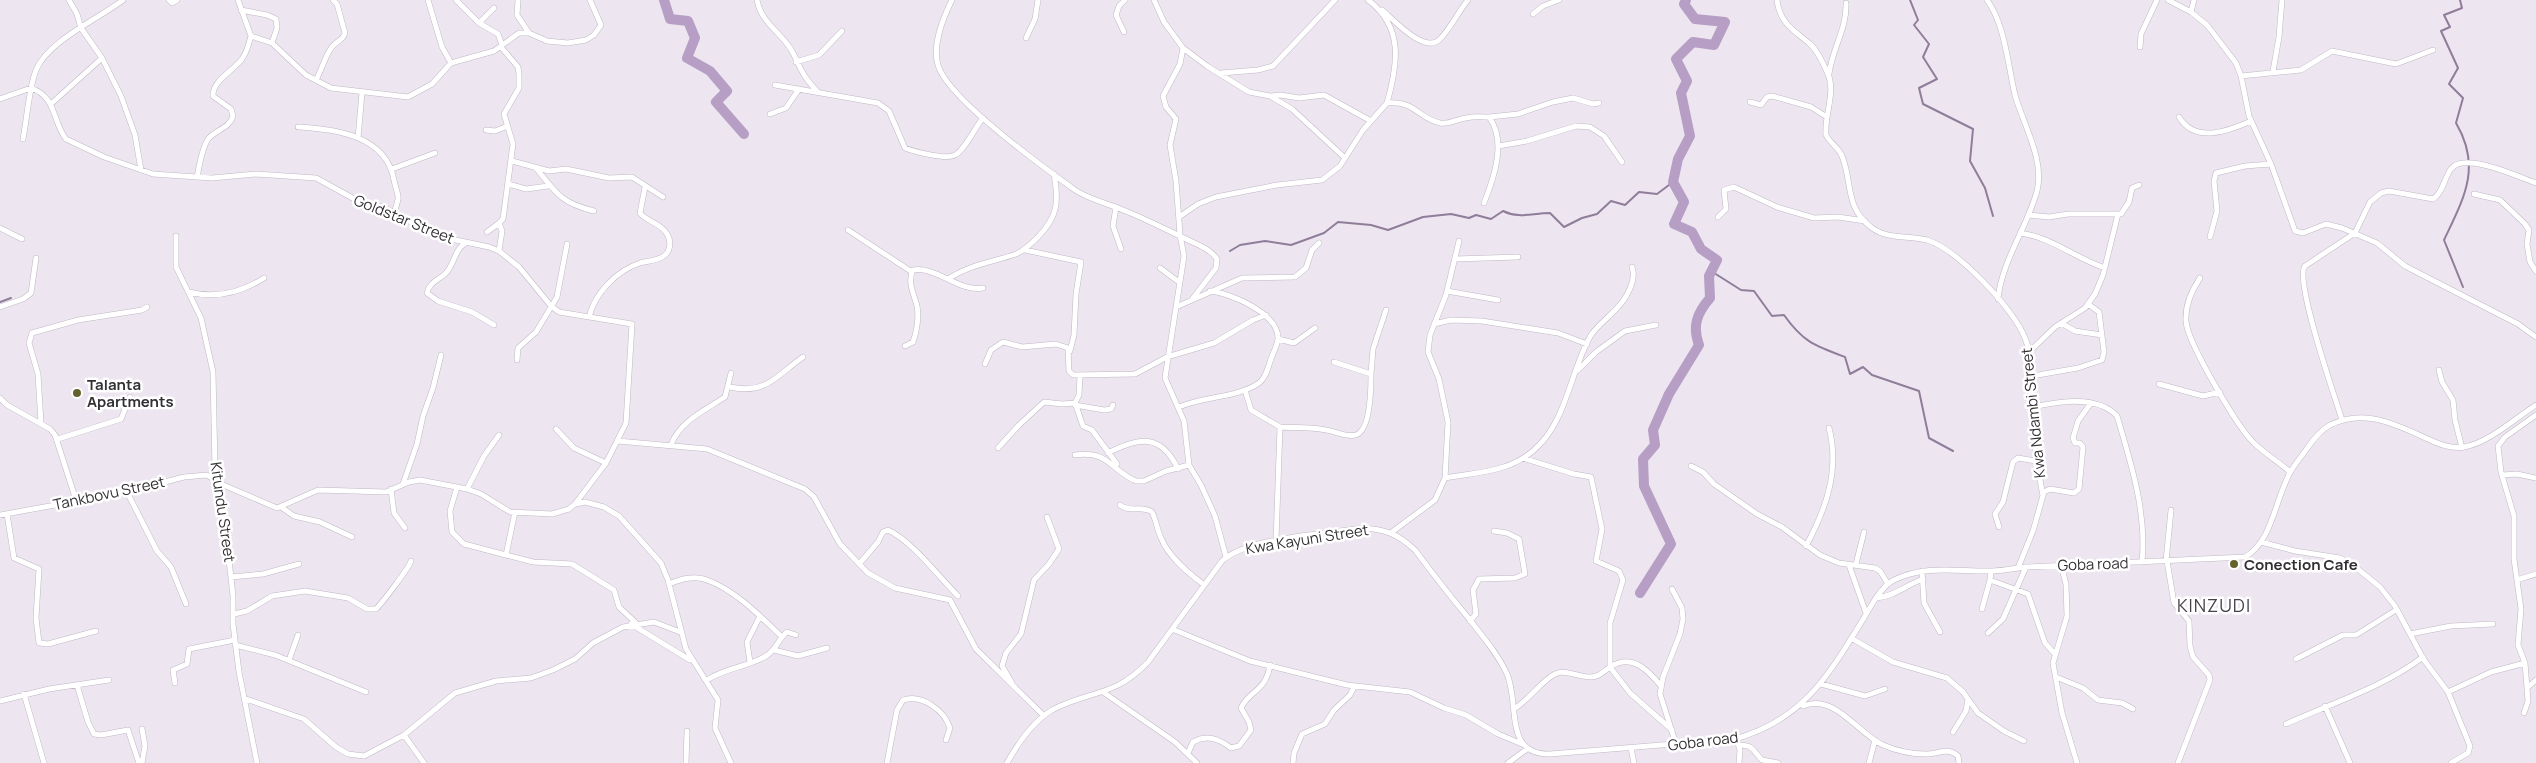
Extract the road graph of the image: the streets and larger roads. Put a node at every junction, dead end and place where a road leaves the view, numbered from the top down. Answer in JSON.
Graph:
{"nodes":[{"id":1,"x":69,"y":0,"type":"edge"},
{"id":2,"x":123,"y":0,"type":"edge"},
{"id":3,"x":169,"y":0,"type":"edge"},
{"id":4,"x":177,"y":0,"type":"edge"},
{"id":5,"x":238,"y":0,"type":"edge"},
{"id":6,"x":333,"y":0,"type":"edge"},
{"id":7,"x":428,"y":0,"type":"edge"},
{"id":8,"x":456,"y":0,"type":"edge"},
{"id":9,"x":518,"y":0,"type":"edge"},
{"id":10,"x":590,"y":0,"type":"edge"},
{"id":11,"x":757,"y":0,"type":"edge"},
{"id":12,"x":952,"y":0,"type":"edge"},
{"id":13,"x":1038,"y":0,"type":"edge"},
{"id":14,"x":1125,"y":0,"type":"edge"},
{"id":15,"x":1154,"y":0,"type":"edge"},
{"id":16,"x":1335,"y":0,"type":"edge"},
{"id":17,"x":1368,"y":0,"type":"edge"},
{"id":18,"x":1468,"y":0,"type":"edge"},
{"id":19,"x":1559,"y":0,"type":"edge"},
{"id":20,"x":1777,"y":0,"type":"edge"},
{"id":21,"x":1987,"y":0,"type":"edge"},
{"id":22,"x":2157,"y":0,"type":"edge"},
{"id":23,"x":2168,"y":0,"type":"edge"},
{"id":24,"x":2194,"y":0,"type":"edge"},
{"id":25,"x":2282,"y":0,"type":"edge"},
{"id":26,"x":1846,"y":3,"type":"dead end"},
{"id":27,"x":494,"y":8,"type":"dead end"},
{"id":28,"x":241,"y":10,"type":"junction"},
{"id":29,"x":1382,"y":10,"type":"junction"},
{"id":30,"x":2191,"y":12,"type":"junction"},
{"id":31,"x":1533,"y":14,"type":"dead end"},
{"id":32,"x":479,"y":23,"type":"junction"},
{"id":33,"x":81,"y":28,"type":"junction"},
{"id":34,"x":842,"y":31,"type":"dead end"},
{"id":35,"x":1124,"y":32,"type":"dead end"},
{"id":36,"x":529,"y":33,"type":"junction"},
{"id":37,"x":251,"y":36,"type":"junction"},
{"id":38,"x":1026,"y":38,"type":"dead end"},
{"id":39,"x":272,"y":43,"type":"junction"},
{"id":40,"x":501,"y":46,"type":"junction"},
{"id":41,"x":2140,"y":47,"type":"dead end"},
{"id":42,"x":1183,"y":48,"type":"junction"},
{"id":43,"x":2433,"y":50,"type":"dead end"},
{"id":44,"x":102,"y":58,"type":"junction"},
{"id":45,"x":796,"y":62,"type":"junction"},
{"id":46,"x":451,"y":63,"type":"junction"},
{"id":47,"x":2272,"y":71,"type":"junction"},
{"id":48,"x":1221,"y":73,"type":"junction"},
{"id":49,"x":1829,"y":74,"type":"junction"},
{"id":50,"x":2241,"y":76,"type":"junction"},
{"id":51,"x":316,"y":80,"type":"junction"},
{"id":52,"x":775,"y":85,"type":"dead end"},
{"id":53,"x":31,"y":88,"type":"junction"},
{"id":54,"x":799,"y":89,"type":"junction"},
{"id":55,"x":817,"y":92,"type":"junction"},
{"id":56,"x":362,"y":93,"type":"junction"},
{"id":57,"x":1270,"y":96,"type":"junction"},
{"id":58,"x":0,"y":99,"type":"edge"},
{"id":59,"x":1387,"y":102,"type":"junction"},
{"id":60,"x":1750,"y":102,"type":"dead end"},
{"id":61,"x":52,"y":103,"type":"junction"},
{"id":62,"x":1599,"y":103,"type":"dead end"},
{"id":63,"x":770,"y":114,"type":"dead end"},
{"id":64,"x":1490,"y":117,"type":"junction"},
{"id":65,"x":1827,"y":117,"type":"junction"},
{"id":66,"x":2179,"y":117,"type":"dead end"},
{"id":67,"x":983,"y":118,"type":"junction"},
{"id":68,"x":2252,"y":121,"type":"junction"},
{"id":69,"x":1370,"y":122,"type":"junction"},
{"id":70,"x":508,"y":126,"type":"junction"},
{"id":71,"x":298,"y":127,"type":"dead end"},
{"id":72,"x":486,"y":130,"type":"dead end"},
{"id":73,"x":358,"y":138,"type":"junction"},
{"id":74,"x":23,"y":139,"type":"dead end"},
{"id":75,"x":1498,"y":146,"type":"junction"},
{"id":76,"x":435,"y":153,"type":"dead end"},
{"id":77,"x":1345,"y":158,"type":"junction"},
{"id":78,"x":512,"y":161,"type":"junction"},
{"id":79,"x":1622,"y":162,"type":"dead end"},
{"id":80,"x":2271,"y":164,"type":"junction"},
{"id":81,"x":535,"y":167,"type":"junction"},
{"id":82,"x":392,"y":169,"type":"junction"},
{"id":83,"x":140,"y":170,"type":"junction"},
{"id":84,"x":1054,"y":174,"type":"junction"},
{"id":85,"x":198,"y":177,"type":"junction"},
{"id":86,"x":2536,"y":183,"type":"edge"},
{"id":87,"x":508,"y":184,"type":"junction"},
{"id":88,"x":2140,"y":185,"type":"dead end"},
{"id":89,"x":548,"y":186,"type":"junction"},
{"id":90,"x":645,"y":187,"type":"junction"},
{"id":91,"x":2474,"y":194,"type":"dead end"},
{"id":92,"x":663,"y":198,"type":"dead end"},
{"id":93,"x":1484,"y":203,"type":"dead end"},
{"id":94,"x":1116,"y":207,"type":"junction"},
{"id":95,"x":594,"y":211,"type":"dead end"},
{"id":96,"x":394,"y":213,"type":"junction"},
{"id":97,"x":2118,"y":214,"type":"junction"},
{"id":98,"x":2028,"y":215,"type":"junction"},
{"id":99,"x":1718,"y":217,"type":"dead end"},
{"id":100,"x":1179,"y":218,"type":"junction"},
{"id":101,"x":1865,"y":221,"type":"junction"},
{"id":102,"x":499,"y":223,"type":"junction"},
{"id":103,"x":0,"y":228,"type":"edge"},
{"id":104,"x":848,"y":230,"type":"dead end"},
{"id":105,"x":487,"y":232,"type":"dead end"},
{"id":106,"x":2020,"y":232,"type":"junction"},
{"id":107,"x":2355,"y":233,"type":"junction"},
{"id":108,"x":1180,"y":235,"type":"junction"},
{"id":109,"x":176,"y":236,"type":"dead end"},
{"id":110,"x":2210,"y":237,"type":"dead end"},
{"id":111,"x":22,"y":240,"type":"dead end"},
{"id":112,"x":1459,"y":241,"type":"dead end"},
{"id":113,"x":466,"y":243,"type":"junction"},
{"id":114,"x":1319,"y":243,"type":"dead end"},
{"id":115,"x":567,"y":244,"type":"dead end"},
{"id":116,"x":1121,"y":249,"type":"dead end"},
{"id":117,"x":1025,"y":250,"type":"junction"},
{"id":118,"x":499,"y":252,"type":"junction"},
{"id":119,"x":1518,"y":257,"type":"dead end"},
{"id":120,"x":36,"y":258,"type":"dead end"},
{"id":121,"x":1455,"y":259,"type":"junction"},
{"id":122,"x":1632,"y":267,"type":"dead end"},
{"id":123,"x":1160,"y":268,"type":"dead end"},
{"id":124,"x":2105,"y":268,"type":"junction"},
{"id":125,"x":2536,"y":271,"type":"edge"},
{"id":126,"x":912,"y":272,"type":"junction"},
{"id":127,"x":264,"y":278,"type":"dead end"},
{"id":128,"x":2200,"y":278,"type":"dead end"},
{"id":129,"x":948,"y":279,"type":"junction"},
{"id":130,"x":1179,"y":282,"type":"junction"},
{"id":131,"x":983,"y":288,"type":"dead end"},
{"id":132,"x":1210,"y":291,"type":"junction"},
{"id":133,"x":1447,"y":291,"type":"junction"},
{"id":134,"x":189,"y":292,"type":"junction"},
{"id":135,"x":1193,"y":298,"type":"junction"},
{"id":136,"x":1998,"y":299,"type":"junction"},
{"id":137,"x":1498,"y":300,"type":"dead end"},
{"id":138,"x":2088,"y":304,"type":"junction"},
{"id":139,"x":551,"y":306,"type":"junction"},
{"id":140,"x":0,"y":307,"type":"edge"},
{"id":141,"x":147,"y":307,"type":"dead end"},
{"id":142,"x":1176,"y":307,"type":"junction"},
{"id":143,"x":1386,"y":310,"type":"dead end"},
{"id":144,"x":1266,"y":315,"type":"junction"},
{"id":145,"x":589,"y":317,"type":"junction"},
{"id":146,"x":2061,"y":323,"type":"junction"},
{"id":147,"x":1434,"y":324,"type":"junction"},
{"id":148,"x":494,"y":325,"type":"dead end"},
{"id":149,"x":1656,"y":325,"type":"dead end"},
{"id":150,"x":1315,"y":328,"type":"dead end"},
{"id":151,"x":2102,"y":335,"type":"junction"},
{"id":152,"x":2536,"y":337,"type":"edge"},
{"id":153,"x":1278,"y":339,"type":"junction"},
{"id":154,"x":1587,"y":344,"type":"junction"},
{"id":155,"x":905,"y":346,"type":"dead end"},
{"id":156,"x":1070,"y":352,"type":"junction"},
{"id":157,"x":2029,"y":352,"type":"junction"},
{"id":158,"x":441,"y":355,"type":"dead end"},
{"id":159,"x":803,"y":357,"type":"dead end"},
{"id":160,"x":1167,"y":357,"type":"junction"},
{"id":161,"x":517,"y":360,"type":"dead end"},
{"id":162,"x":1334,"y":362,"type":"dead end"},
{"id":163,"x":984,"y":364,"type":"dead end"},
{"id":164,"x":2439,"y":370,"type":"dead end"},
{"id":165,"x":731,"y":373,"type":"dead end"},
{"id":166,"x":1576,"y":373,"type":"junction"},
{"id":167,"x":1371,"y":374,"type":"junction"},
{"id":168,"x":1080,"y":376,"type":"junction"},
{"id":169,"x":2032,"y":376,"type":"junction"},
{"id":170,"x":2159,"y":384,"type":"dead end"},
{"id":171,"x":730,"y":387,"type":"junction"},
{"id":172,"x":1245,"y":390,"type":"junction"},
{"id":173,"x":2220,"y":392,"type":"junction"},
{"id":174,"x":130,"y":397,"type":"dead end"},
{"id":175,"x":0,"y":398,"type":"edge"},
{"id":176,"x":2090,"y":403,"type":"junction"},
{"id":177,"x":1075,"y":404,"type":"junction"},
{"id":178,"x":2536,"y":404,"type":"edge"},
{"id":179,"x":1113,"y":405,"type":"dead end"},
{"id":180,"x":1179,"y":407,"type":"junction"},
{"id":181,"x":2032,"y":407,"type":"junction"},
{"id":182,"x":2536,"y":415,"type":"edge"},
{"id":183,"x":2342,"y":420,"type":"junction"},
{"id":184,"x":41,"y":423,"type":"junction"},
{"id":185,"x":1280,"y":426,"type":"junction"},
{"id":186,"x":1828,"y":428,"type":"dead end"},
{"id":187,"x":556,"y":429,"type":"dead end"},
{"id":188,"x":499,"y":436,"type":"dead end"},
{"id":189,"x":58,"y":439,"type":"junction"},
{"id":190,"x":618,"y":441,"type":"junction"},
{"id":191,"x":671,"y":445,"type":"junction"},
{"id":192,"x":998,"y":448,"type":"dead end"},
{"id":193,"x":2462,"y":448,"type":"junction"},
{"id":194,"x":1108,"y":453,"type":"junction"},
{"id":195,"x":1075,"y":455,"type":"dead end"},
{"id":196,"x":1523,"y":458,"type":"junction"},
{"id":197,"x":2036,"y":461,"type":"junction"},
{"id":198,"x":606,"y":463,"type":"junction"},
{"id":199,"x":1188,"y":465,"type":"junction"},
{"id":200,"x":1691,"y":466,"type":"dead end"},
{"id":201,"x":1119,"y":469,"type":"junction"},
{"id":202,"x":1178,"y":469,"type":"junction"},
{"id":203,"x":2290,"y":472,"type":"junction"},
{"id":204,"x":2502,"y":475,"type":"junction"},
{"id":205,"x":1445,"y":478,"type":"junction"},
{"id":206,"x":2536,"y":478,"type":"edge"},
{"id":207,"x":217,"y":480,"type":"junction"},
{"id":208,"x":402,"y":484,"type":"junction"},
{"id":209,"x":457,"y":487,"type":"junction"},
{"id":210,"x":391,"y":489,"type":"junction"},
{"id":211,"x":467,"y":489,"type":"junction"},
{"id":212,"x":127,"y":492,"type":"junction"},
{"id":213,"x":2043,"y":496,"type":"junction"},
{"id":214,"x":76,"y":500,"type":"junction"},
{"id":215,"x":575,"y":504,"type":"junction"},
{"id":216,"x":1120,"y":505,"type":"dead end"},
{"id":217,"x":281,"y":507,"type":"junction"},
{"id":218,"x":2171,"y":510,"type":"dead end"},
{"id":219,"x":515,"y":512,"type":"junction"},
{"id":220,"x":7,"y":514,"type":"junction"},
{"id":221,"x":0,"y":515,"type":"edge"},
{"id":222,"x":1047,"y":517,"type":"dead end"},
{"id":223,"x":1999,"y":527,"type":"dead end"},
{"id":224,"x":405,"y":528,"type":"dead end"},
{"id":225,"x":1494,"y":531,"type":"dead end"},
{"id":226,"x":1392,"y":532,"type":"junction"},
{"id":227,"x":1864,"y":532,"type":"dead end"},
{"id":228,"x":352,"y":536,"type":"dead end"},
{"id":229,"x":1276,"y":541,"type":"junction"},
{"id":230,"x":2261,"y":542,"type":"junction"},
{"id":231,"x":1806,"y":546,"type":"junction"},
{"id":232,"x":506,"y":555,"type":"junction"},
{"id":233,"x":1226,"y":557,"type":"junction"},
{"id":234,"x":411,"y":561,"type":"dead end"},
{"id":235,"x":2142,"y":562,"type":"junction"},
{"id":236,"x":2167,"y":562,"type":"junction"},
{"id":237,"x":299,"y":564,"type":"dead end"},
{"id":238,"x":859,"y":564,"type":"junction"},
{"id":239,"x":1853,"y":564,"type":"junction"},
{"id":240,"x":2061,"y":566,"type":"junction"},
{"id":241,"x":2026,"y":567,"type":"junction"},
{"id":242,"x":2018,"y":568,"type":"junction"},
{"id":243,"x":1922,"y":571,"type":"junction"},
{"id":244,"x":1991,"y":572,"type":"junction"},
{"id":245,"x":2536,"y":574,"type":"edge"},
{"id":246,"x":231,"y":577,"type":"junction"},
{"id":247,"x":1923,"y":579,"type":"junction"},
{"id":248,"x":1990,"y":580,"type":"junction"},
{"id":249,"x":2517,"y":580,"type":"junction"},
{"id":250,"x":669,"y":584,"type":"junction"},
{"id":251,"x":1203,"y":584,"type":"junction"},
{"id":252,"x":1888,"y":584,"type":"junction"},
{"id":253,"x":1672,"y":588,"type":"dead end"},
{"id":254,"x":2018,"y":589,"type":"junction"},
{"id":255,"x":958,"y":596,"type":"dead end"},
{"id":256,"x":1877,"y":598,"type":"junction"},
{"id":257,"x":186,"y":604,"type":"dead end"},
{"id":258,"x":1982,"y":609,"type":"dead end"},
{"id":259,"x":2396,"y":610,"type":"junction"},
{"id":260,"x":234,"y":614,"type":"junction"},
{"id":261,"x":1866,"y":614,"type":"junction"},
{"id":262,"x":760,"y":616,"type":"junction"},
{"id":263,"x":1470,"y":621,"type":"junction"},
{"id":264,"x":633,"y":624,"type":"junction"},
{"id":265,"x":2493,"y":624,"type":"dead end"},
{"id":266,"x":1172,"y":629,"type":"junction"},
{"id":267,"x":96,"y":631,"type":"dead end"},
{"id":268,"x":680,"y":632,"type":"junction"},
{"id":269,"x":1940,"y":632,"type":"dead end"},
{"id":270,"x":1988,"y":633,"type":"dead end"},
{"id":271,"x":298,"y":634,"type":"dead end"},
{"id":272,"x":2410,"y":634,"type":"junction"},
{"id":273,"x":796,"y":635,"type":"dead end"},
{"id":274,"x":781,"y":636,"type":"junction"},
{"id":275,"x":1851,"y":638,"type":"junction"},
{"id":276,"x":235,"y":642,"type":"junction"},
{"id":277,"x":827,"y":648,"type":"dead end"},
{"id":278,"x":774,"y":650,"type":"junction"},
{"id":279,"x":2055,"y":654,"type":"junction"},
{"id":280,"x":2423,"y":657,"type":"junction"},
{"id":281,"x":289,"y":660,"type":"junction"},
{"id":282,"x":691,"y":660,"type":"junction"},
{"id":283,"x":2296,"y":660,"type":"dead end"},
{"id":284,"x":750,"y":662,"type":"junction"},
{"id":285,"x":2525,"y":663,"type":"junction"},
{"id":286,"x":1270,"y":666,"type":"junction"},
{"id":287,"x":1610,"y":667,"type":"junction"},
{"id":288,"x":2056,"y":677,"type":"junction"},
{"id":289,"x":109,"y":680,"type":"dead end"},
{"id":290,"x":707,"y":680,"type":"junction"},
{"id":291,"x":2536,"y":680,"type":"edge"},
{"id":292,"x":175,"y":683,"type":"dead end"},
{"id":293,"x":1821,"y":684,"type":"junction"},
{"id":294,"x":78,"y":685,"type":"junction"},
{"id":295,"x":1014,"y":686,"type":"junction"},
{"id":296,"x":1661,"y":686,"type":"junction"},
{"id":297,"x":1354,"y":687,"type":"junction"},
{"id":298,"x":2527,"y":688,"type":"junction"},
{"id":299,"x":1885,"y":689,"type":"dead end"},
{"id":300,"x":366,"y":692,"type":"dead end"},
{"id":301,"x":1104,"y":692,"type":"junction"},
{"id":302,"x":2448,"y":692,"type":"junction"},
{"id":303,"x":24,"y":694,"type":"junction"},
{"id":304,"x":246,"y":699,"type":"junction"},
{"id":305,"x":1969,"y":699,"type":"junction"},
{"id":306,"x":0,"y":701,"type":"edge"},
{"id":307,"x":2325,"y":706,"type":"junction"},
{"id":308,"x":1799,"y":707,"type":"junction"},
{"id":309,"x":2133,"y":708,"type":"dead end"},
{"id":310,"x":1514,"y":709,"type":"junction"},
{"id":311,"x":2524,"y":713,"type":"dead end"},
{"id":312,"x":1044,"y":716,"type":"junction"},
{"id":313,"x":2286,"y":724,"type":"dead end"},
{"id":314,"x":142,"y":729,"type":"dead end"},
{"id":315,"x":1672,"y":730,"type":"junction"},
{"id":316,"x":688,"y":731,"type":"dead end"},
{"id":317,"x":1953,"y":732,"type":"dead end"},
{"id":318,"x":404,"y":735,"type":"junction"},
{"id":319,"x":1735,"y":739,"type":"junction"},
{"id":320,"x":946,"y":740,"type":"dead end"},
{"id":321,"x":1875,"y":740,"type":"junction"},
{"id":322,"x":2024,"y":741,"type":"dead end"},
{"id":323,"x":1522,"y":744,"type":"junction"},
{"id":324,"x":1678,"y":745,"type":"junction"},
{"id":325,"x":1739,"y":745,"type":"junction"},
{"id":326,"x":1631,"y":748,"type":"junction"},
{"id":327,"x":1526,"y":749,"type":"junction"},
{"id":328,"x":1188,"y":754,"type":"junction"},
{"id":329,"x":44,"y":763,"type":"edge"},
{"id":330,"x":140,"y":763,"type":"edge"},
{"id":331,"x":257,"y":763,"type":"edge"},
{"id":332,"x":424,"y":763,"type":"edge"},
{"id":333,"x":686,"y":763,"type":"edge"},
{"id":334,"x":731,"y":763,"type":"edge"},
{"id":335,"x":887,"y":763,"type":"edge"},
{"id":336,"x":1007,"y":763,"type":"edge"},
{"id":337,"x":1197,"y":763,"type":"edge"},
{"id":338,"x":1293,"y":763,"type":"edge"},
{"id":339,"x":1508,"y":763,"type":"edge"},
{"id":340,"x":1634,"y":763,"type":"edge"},
{"id":341,"x":1739,"y":763,"type":"edge"},
{"id":342,"x":1778,"y":763,"type":"edge"},
{"id":343,"x":1869,"y":763,"type":"edge"},
{"id":344,"x":1959,"y":763,"type":"edge"},
{"id":345,"x":2077,"y":763,"type":"edge"},
{"id":346,"x":2178,"y":763,"type":"edge"},
{"id":347,"x":2350,"y":763,"type":"edge"},
{"id":348,"x":2451,"y":763,"type":"edge"}],
"edges":[{"from":1,"to":33,"type":"street"},
{"from":2,"to":33,"type":"street"},
{"from":3,"to":4,"type":"street"},
{"from":5,"to":28,"type":"street"},
{"from":6,"to":51,"type":"street"},
{"from":7,"to":46,"type":"street"},
{"from":8,"to":32,"type":"street"},
{"from":9,"to":36,"type":"street"},
{"from":10,"to":36,"type":"street"},
{"from":11,"to":45,"type":"street"},
{"from":12,"to":67,"type":"street"},
{"from":13,"to":38,"type":"street"},
{"from":14,"to":35,"type":"street"},
{"from":15,"to":42,"type":"street"},
{"from":16,"to":48,"type":"street"},
{"from":17,"to":29,"type":"street"},
{"from":18,"to":29,"type":"street"},
{"from":19,"to":31,"type":"street"},
{"from":20,"to":49,"type":"street","name":"Kwa Ndambi Street"},
{"from":21,"to":98,"type":"street"},
{"from":22,"to":41,"type":"street"},
{"from":23,"to":30,"type":"street"},
{"from":24,"to":30,"type":"street"},
{"from":25,"to":47,"type":"street"},
{"from":26,"to":49,"type":"street"},
{"from":27,"to":32,"type":"street"},
{"from":28,"to":37,"type":"street"},
{"from":28,"to":39,"type":"street"},
{"from":29,"to":59,"type":"street"},
{"from":30,"to":50,"type":"street"},
{"from":32,"to":40,"type":"street"},
{"from":33,"to":44,"type":"street"},
{"from":33,"to":53,"type":"street"},
{"from":34,"to":45,"type":"street"},
{"from":36,"to":40,"type":"street"},
{"from":37,"to":39,"type":"street"},
{"from":37,"to":85,"type":"street"},
{"from":39,"to":51,"type":"street"},
{"from":40,"to":46,"type":"street"},
{"from":40,"to":70,"type":"street"},
{"from":42,"to":48,"type":"street"},
{"from":42,"to":100,"type":"street"},
{"from":43,"to":47,"type":"street"},
{"from":44,"to":61,"type":"street"},
{"from":44,"to":83,"type":"street"},
{"from":45,"to":55,"type":"street"},
{"from":46,"to":56,"type":"street"},
{"from":47,"to":50,"type":"street"},
{"from":48,"to":57,"type":"street"},
{"from":49,"to":65,"type":"street","name":"Kwa Ndambi Street"},
{"from":50,"to":68,"type":"street"},
{"from":51,"to":56,"type":"street"},
{"from":52,"to":54,"type":"street"},
{"from":53,"to":58,"type":"street"},
{"from":53,"to":61,"type":"street"},
{"from":53,"to":74,"type":"street"},
{"from":54,"to":55,"type":"street"},
{"from":54,"to":63,"type":"street"},
{"from":55,"to":67,"type":"street"},
{"from":56,"to":73,"type":"street"},
{"from":57,"to":69,"type":"street"},
{"from":57,"to":77,"type":"street"},
{"from":59,"to":64,"type":"street"},
{"from":59,"to":69,"type":"street"},
{"from":60,"to":65,"type":"street"},
{"from":61,"to":83,"type":"street","name":"Goldstar Street"},
{"from":62,"to":64,"type":"street"},
{"from":64,"to":75,"type":"street"},
{"from":65,"to":101,"type":"street","name":"Kwa Ndambi Street"},
{"from":66,"to":68,"type":"street"},
{"from":67,"to":84,"type":"street"},
{"from":68,"to":80,"type":"street"},
{"from":69,"to":77,"type":"street"},
{"from":70,"to":72,"type":"street"},
{"from":70,"to":78,"type":"street"},
{"from":71,"to":73,"type":"street"},
{"from":73,"to":82,"type":"street"},
{"from":75,"to":79,"type":"street"},
{"from":75,"to":93,"type":"street"},
{"from":76,"to":82,"type":"street"},
{"from":77,"to":100,"type":"street"},
{"from":78,"to":81,"type":"street"},
{"from":78,"to":87,"type":"street"},
{"from":80,"to":107,"type":"street"},
{"from":80,"to":110,"type":"street"},
{"from":81,"to":89,"type":"street"},
{"from":81,"to":90,"type":"street"},
{"from":82,"to":96,"type":"street"},
{"from":83,"to":85,"type":"street","name":"Goldstar Street"},
{"from":84,"to":94,"type":"street"},
{"from":84,"to":117,"type":"street"},
{"from":85,"to":96,"type":"street","name":"Goldstar Street"},
{"from":86,"to":107,"type":"street"},
{"from":87,"to":89,"type":"street"},
{"from":87,"to":102,"type":"street"},
{"from":88,"to":97,"type":"street"},
{"from":89,"to":95,"type":"street"},
{"from":90,"to":92,"type":"street"},
{"from":90,"to":145,"type":"street"},
{"from":91,"to":125,"type":"street"},
{"from":94,"to":108,"type":"street"},
{"from":94,"to":116,"type":"street"},
{"from":96,"to":113,"type":"street","name":"Goldstar Street"},
{"from":97,"to":98,"type":"street"},
{"from":97,"to":124,"type":"street"},
{"from":98,"to":106,"type":"street"},
{"from":99,"to":101,"type":"street"},
{"from":100,"to":108,"type":"street"},
{"from":101,"to":136,"type":"street","name":"Kwa Ndambi Street"},
{"from":102,"to":105,"type":"street"},
{"from":102,"to":118,"type":"street"},
{"from":103,"to":111,"type":"street"},
{"from":104,"to":126,"type":"street"},
{"from":106,"to":124,"type":"street"},
{"from":106,"to":136,"type":"street"},
{"from":107,"to":152,"type":"street"},
{"from":107,"to":183,"type":"street"},
{"from":108,"to":130,"type":"street"},
{"from":108,"to":135,"type":"street"},
{"from":109,"to":134,"type":"street","name":"Kitundu Street"},
{"from":112,"to":121,"type":"street"},
{"from":113,"to":118,"type":"street","name":"Goldstar Street"},
{"from":113,"to":148,"type":"street"},
{"from":114,"to":132,"type":"street"},
{"from":115,"to":139,"type":"street"},
{"from":117,"to":129,"type":"street"},
{"from":117,"to":156,"type":"street"},
{"from":118,"to":139,"type":"street","name":"Goldstar Street"},
{"from":119,"to":121,"type":"street"},
{"from":120,"to":140,"type":"street"},
{"from":121,"to":133,"type":"street"},
{"from":122,"to":154,"type":"street"},
{"from":123,"to":130,"type":"street"},
{"from":124,"to":138,"type":"street"},
{"from":126,"to":129,"type":"street"},
{"from":126,"to":155,"type":"street"},
{"from":127,"to":134,"type":"street"},
{"from":128,"to":173,"type":"street"},
{"from":129,"to":131,"type":"street"},
{"from":130,"to":142,"type":"street"},
{"from":132,"to":135,"type":"street"},
{"from":132,"to":144,"type":"street"},
{"from":133,"to":137,"type":"street"},
{"from":133,"to":147,"type":"street"},
{"from":134,"to":207,"type":"street","name":"Kitundu Street"},
{"from":135,"to":142,"type":"street"},
{"from":136,"to":157,"type":"street","name":"Kwa Ndambi Street"},
{"from":138,"to":146,"type":"street"},
{"from":138,"to":151,"type":"street"},
{"from":139,"to":145,"type":"street"},
{"from":139,"to":161,"type":"street"},
{"from":141,"to":184,"type":"street"},
{"from":142,"to":160,"type":"street"},
{"from":143,"to":167,"type":"street"},
{"from":144,"to":153,"type":"street"},
{"from":144,"to":160,"type":"street"},
{"from":145,"to":190,"type":"street"},
{"from":146,"to":151,"type":"street"},
{"from":146,"to":157,"type":"street"},
{"from":147,"to":154,"type":"street"},
{"from":147,"to":205,"type":"street"},
{"from":149,"to":166,"type":"street"},
{"from":150,"to":153,"type":"street"},
{"from":151,"to":169,"type":"street"},
{"from":153,"to":172,"type":"street"},
{"from":154,"to":166,"type":"street"},
{"from":156,"to":163,"type":"street"},
{"from":156,"to":168,"type":"street"},
{"from":157,"to":169,"type":"street","name":"Kwa Ndambi Street"},
{"from":158,"to":208,"type":"street"},
{"from":159,"to":171,"type":"street"},
{"from":160,"to":168,"type":"street"},
{"from":160,"to":180,"type":"street"},
{"from":162,"to":167,"type":"street"},
{"from":164,"to":193,"type":"street"},
{"from":165,"to":171,"type":"street"},
{"from":166,"to":196,"type":"street"},
{"from":167,"to":185,"type":"street"},
{"from":168,"to":177,"type":"street"},
{"from":169,"to":181,"type":"street","name":"Kwa Ndambi Street"},
{"from":170,"to":173,"type":"street"},
{"from":171,"to":191,"type":"street"},
{"from":172,"to":180,"type":"street"},
{"from":172,"to":185,"type":"street"},
{"from":173,"to":203,"type":"street"},
{"from":174,"to":189,"type":"street"},
{"from":175,"to":184,"type":"street"},
{"from":176,"to":181,"type":"street"},
{"from":176,"to":213,"type":"street","name":"Kwa Ndambi Street"},
{"from":176,"to":235,"type":"street"},
{"from":177,"to":179,"type":"street"},
{"from":177,"to":192,"type":"street"},
{"from":177,"to":194,"type":"street"},
{"from":178,"to":193,"type":"street"},
{"from":180,"to":199,"type":"street"},
{"from":181,"to":197,"type":"street","name":"Kwa Ndambi Street"},
{"from":182,"to":204,"type":"street"},
{"from":183,"to":193,"type":"street","name":"Goba road"},
{"from":183,"to":203,"type":"street","name":"Goba road"},
{"from":184,"to":189,"type":"street"},
{"from":185,"to":229,"type":"street"},
{"from":186,"to":231,"type":"street"},
{"from":187,"to":198,"type":"street"},
{"from":188,"to":211,"type":"street"},
{"from":189,"to":214,"type":"street"},
{"from":190,"to":191,"type":"street"},
{"from":190,"to":198,"type":"street"},
{"from":191,"to":238,"type":"street"},
{"from":194,"to":201,"type":"street"},
{"from":194,"to":202,"type":"street"},
{"from":195,"to":201,"type":"street"},
{"from":196,"to":205,"type":"street"},
{"from":196,"to":287,"type":"street"},
{"from":197,"to":213,"type":"street","name":"Kwa Ndambi Street"},
{"from":197,"to":223,"type":"street"},
{"from":198,"to":215,"type":"street"},
{"from":199,"to":202,"type":"street"},
{"from":199,"to":233,"type":"street"},
{"from":200,"to":231,"type":"street"},
{"from":201,"to":202,"type":"street"},
{"from":203,"to":230,"type":"street","name":"Goba road"},
{"from":204,"to":206,"type":"street"},
{"from":204,"to":249,"type":"street"},
{"from":205,"to":226,"type":"street"},
{"from":207,"to":212,"type":"street","name":"Tankbovu Street"},
{"from":207,"to":217,"type":"street"},
{"from":207,"to":246,"type":"street","name":"Kitundu Street"},
{"from":208,"to":209,"type":"street"},
{"from":208,"to":210,"type":"street"},
{"from":209,"to":211,"type":"street"},
{"from":209,"to":232,"type":"street"},
{"from":210,"to":217,"type":"street"},
{"from":210,"to":224,"type":"street"},
{"from":211,"to":219,"type":"street"},
{"from":212,"to":214,"type":"street","name":"Tankbovu Street"},
{"from":212,"to":257,"type":"street"},
{"from":213,"to":242,"type":"street","name":"Kwa Ndambi Street"},
{"from":214,"to":220,"type":"street","name":"Tankbovu Street"},
{"from":215,"to":219,"type":"street"},
{"from":215,"to":250,"type":"street"},
{"from":216,"to":251,"type":"street"},
{"from":217,"to":228,"type":"street"},
{"from":218,"to":236,"type":"street"},
{"from":219,"to":232,"type":"street"},
{"from":220,"to":221,"type":"street","name":"Tankbovu Street"},
{"from":220,"to":267,"type":"street"},
{"from":222,"to":295,"type":"street"},
{"from":225,"to":263,"type":"street"},
{"from":226,"to":229,"type":"street","name":"Kwa Kayuni Street"},
{"from":226,"to":263,"type":"street","name":"Kwa Kayuni Street"},
{"from":227,"to":239,"type":"street"},
{"from":229,"to":233,"type":"street","name":"Kwa Kayuni Street"},
{"from":230,"to":236,"type":"street","name":"Goba road"},
{"from":230,"to":259,"type":"street"},
{"from":231,"to":239,"type":"street"},
{"from":232,"to":264,"type":"street"},
{"from":233,"to":251,"type":"street","name":"Kwa Kayuni Street"},
{"from":234,"to":260,"type":"street"},
{"from":235,"to":236,"type":"street","name":"Goba road"},
{"from":235,"to":240,"type":"street","name":"Goba road"},
{"from":236,"to":346,"type":"street"},
{"from":237,"to":246,"type":"street"},
{"from":238,"to":255,"type":"street"},
{"from":238,"to":295,"type":"street"},
{"from":239,"to":252,"type":"street"},
{"from":239,"to":261,"type":"street"},
{"from":240,"to":241,"type":"street","name":"Goba road"},
{"from":240,"to":279,"type":"street"},
{"from":241,"to":242,"type":"street","name":"Goba road"},
{"from":241,"to":254,"type":"street"},
{"from":242,"to":244,"type":"street","name":"Goba road"},
{"from":243,"to":244,"type":"street","name":"Goba road"},
{"from":243,"to":247,"type":"street"},
{"from":243,"to":252,"type":"street","name":"Goba road"},
{"from":244,"to":248,"type":"street"},
{"from":245,"to":249,"type":"street"},
{"from":246,"to":260,"type":"street","name":"Kitundu Street"},
{"from":247,"to":256,"type":"street"},
{"from":247,"to":269,"type":"street"},
{"from":248,"to":254,"type":"street"},
{"from":248,"to":258,"type":"street"},
{"from":249,"to":285,"type":"street"},
{"from":250,"to":262,"type":"street"},
{"from":250,"to":268,"type":"street"},
{"from":251,"to":266,"type":"street","name":"Kwa Kayuni Street"},
{"from":252,"to":256,"type":"street","name":"Goba road"},
{"from":253,"to":296,"type":"street"},
{"from":254,"to":270,"type":"street"},
{"from":254,"to":279,"type":"street"},
{"from":256,"to":261,"type":"street","name":"Goba road"},
{"from":259,"to":272,"type":"street"},
{"from":259,"to":283,"type":"street"},
{"from":260,"to":276,"type":"street","name":"Kitundu Street"},
{"from":261,"to":275,"type":"street","name":"Goba road"},
{"from":262,"to":274,"type":"street"},
{"from":262,"to":284,"type":"street"},
{"from":263,"to":310,"type":"street","name":"Kwa Kayuni Street"},
{"from":264,"to":268,"type":"street"},
{"from":264,"to":282,"type":"street"},
{"from":264,"to":318,"type":"street"},
{"from":265,"to":272,"type":"street"},
{"from":266,"to":286,"type":"street"},
{"from":266,"to":301,"type":"street","name":"Kwa Kayuni Street"},
{"from":268,"to":282,"type":"street"},
{"from":271,"to":281,"type":"street"},
{"from":272,"to":280,"type":"street"},
{"from":273,"to":274,"type":"street"},
{"from":274,"to":278,"type":"street"},
{"from":275,"to":293,"type":"street","name":"Goba road"},
{"from":275,"to":305,"type":"street"},
{"from":276,"to":281,"type":"street"},
{"from":276,"to":292,"type":"street"},
{"from":276,"to":304,"type":"street","name":"Kitundu Street"},
{"from":277,"to":278,"type":"street"},
{"from":278,"to":284,"type":"street"},
{"from":279,"to":288,"type":"street"},
{"from":280,"to":302,"type":"street"},
{"from":280,"to":307,"type":"street"},
{"from":281,"to":300,"type":"street"},
{"from":282,"to":290,"type":"street"},
{"from":284,"to":290,"type":"street"},
{"from":285,"to":298,"type":"street"},
{"from":285,"to":302,"type":"street"},
{"from":286,"to":297,"type":"street"},
{"from":286,"to":328,"type":"street"},
{"from":287,"to":296,"type":"street"},
{"from":287,"to":310,"type":"street"},
{"from":287,"to":315,"type":"street"},
{"from":288,"to":309,"type":"street"},
{"from":288,"to":345,"type":"street"},
{"from":289,"to":294,"type":"street"},
{"from":290,"to":334,"type":"street"},
{"from":291,"to":298,"type":"street"},
{"from":293,"to":299,"type":"street"},
{"from":293,"to":308,"type":"street","name":"Goba road"},
{"from":294,"to":303,"type":"street"},
{"from":294,"to":330,"type":"street"},
{"from":295,"to":312,"type":"street"},
{"from":296,"to":315,"type":"street"},
{"from":297,"to":323,"type":"street"},
{"from":297,"to":338,"type":"street"},
{"from":298,"to":311,"type":"street"},
{"from":301,"to":312,"type":"street","name":"Kwa Kayuni Street"},
{"from":301,"to":328,"type":"street"},
{"from":302,"to":348,"type":"street"},
{"from":303,"to":306,"type":"street"},
{"from":303,"to":329,"type":"street"},
{"from":304,"to":318,"type":"street"},
{"from":304,"to":331,"type":"street","name":"Kitundu Street"},
{"from":305,"to":317,"type":"street"},
{"from":305,"to":322,"type":"street"},
{"from":307,"to":313,"type":"street"},
{"from":307,"to":347,"type":"street"},
{"from":308,"to":319,"type":"street","name":"Goba road"},
{"from":308,"to":321,"type":"street"},
{"from":310,"to":323,"type":"street","name":"Kwa Kayuni Street"},
{"from":312,"to":336,"type":"street","name":"Kwa Kayuni Street"},
{"from":314,"to":330,"type":"street"},
{"from":315,"to":324,"type":"street"},
{"from":316,"to":333,"type":"street"},
{"from":318,"to":332,"type":"street"},
{"from":319,"to":324,"type":"street","name":"Goba road"},
{"from":319,"to":325,"type":"street"},
{"from":320,"to":335,"type":"street"},
{"from":321,"to":343,"type":"street"},
{"from":321,"to":344,"type":"street"},
{"from":323,"to":327,"type":"street","name":"Kwa Kayuni Street"},
{"from":324,"to":326,"type":"street","name":"Goba road"},
{"from":325,"to":341,"type":"street"},
{"from":325,"to":342,"type":"street"},
{"from":326,"to":327,"type":"street"},
{"from":326,"to":340,"type":"street"},
{"from":327,"to":339,"type":"street"},
{"from":328,"to":337,"type":"street"}]}
